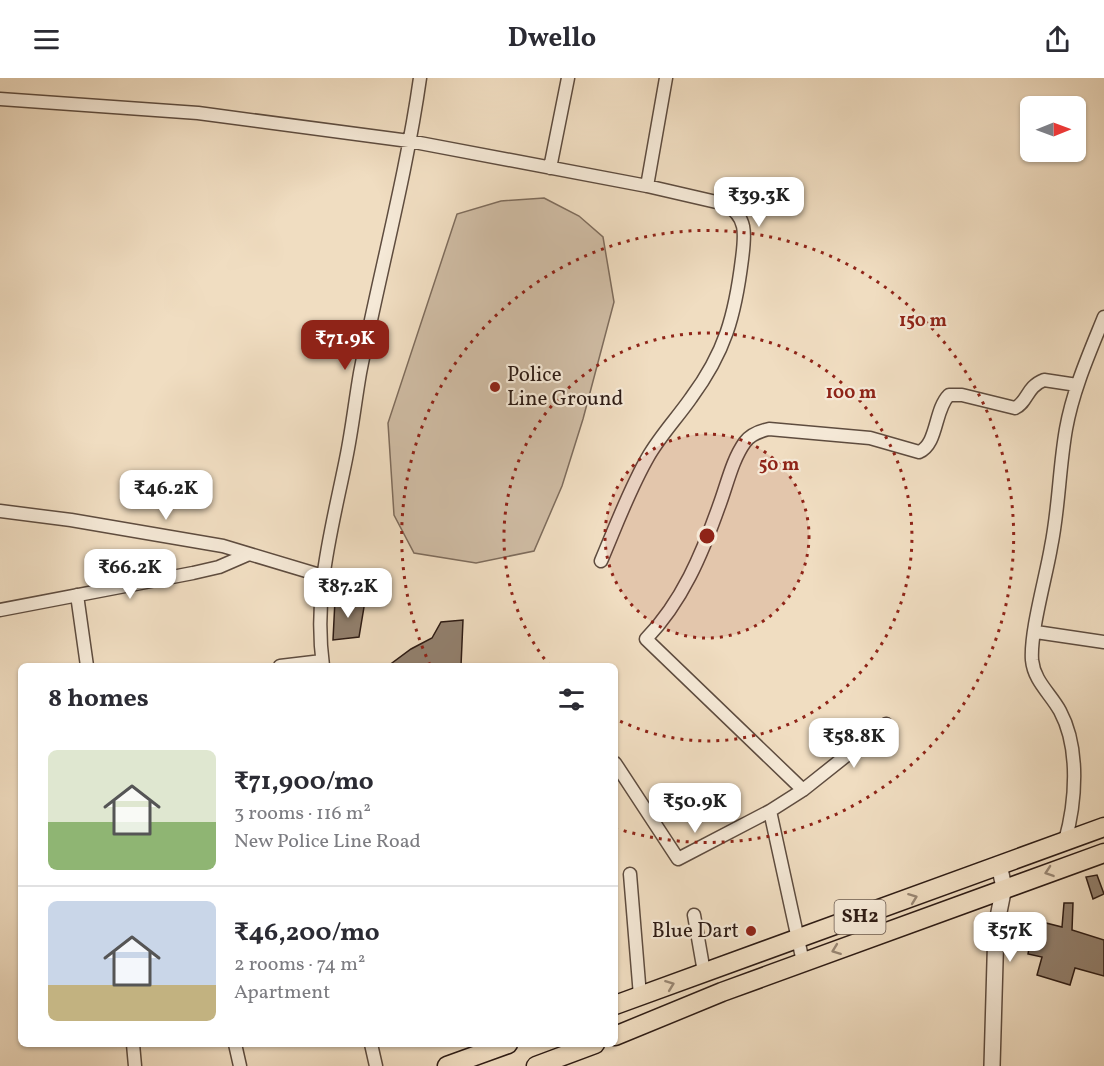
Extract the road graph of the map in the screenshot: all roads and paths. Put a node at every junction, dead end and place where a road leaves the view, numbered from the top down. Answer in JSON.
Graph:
{"nodes":[{"id":1,"x":420,"y":78,"type":"edge"},
{"id":2,"x":568,"y":78,"type":"edge"},
{"id":3,"x":666,"y":78,"type":"edge"},
{"id":4,"x":0,"y":99,"type":"edge"},
{"id":5,"x":409,"y":141,"type":"junction"},
{"id":6,"x":550,"y":168,"type":"junction"},
{"id":7,"x":646,"y":186,"type":"junction"},
{"id":8,"x":1104,"y":317,"type":"edge"},
{"id":9,"x":1077,"y":385,"type":"junction"},
{"id":10,"x":0,"y":511,"type":"edge"},
{"id":11,"x":249,"y":554,"type":"junction"},
{"id":12,"x":601,"y":561,"type":"dead end"},
{"id":13,"x":323,"y":576,"type":"junction"},
{"id":14,"x":77,"y":595,"type":"junction"},
{"id":15,"x":0,"y":610,"type":"edge"},
{"id":16,"x":1036,"y":632,"type":"junction"},
{"id":17,"x":1104,"y":642,"type":"edge"},
{"id":18,"x":87,"y":663,"type":"edge"},
{"id":19,"x":322,"y":663,"type":"edge"},
{"id":20,"x":886,"y":724,"type":"dead end"},
{"id":21,"x":618,"y":768,"type":"edge"},
{"id":22,"x":802,"y":790,"type":"junction"},
{"id":23,"x":770,"y":811,"type":"junction"},
{"id":24,"x":1104,"y":827,"type":"edge"},
{"id":25,"x":1065,"y":841,"type":"junction"},
{"id":26,"x":1104,"y":853,"type":"edge"},
{"id":27,"x":999,"y":865,"type":"junction"},
{"id":28,"x":630,"y":874,"type":"dead end"},
{"id":29,"x":1004,"y":887,"type":"junction"},
{"id":30,"x":694,"y":915,"type":"dead end"},
{"id":31,"x":797,"y":939,"type":"junction"},
{"id":32,"x":803,"y":962,"type":"junction"},
{"id":33,"x":704,"y":972,"type":"junction"},
{"id":34,"x":640,"y":996,"type":"junction"},
{"id":35,"x":618,"y":1004,"type":"edge"},
{"id":36,"x":618,"y":1035,"type":"edge"},
{"id":37,"x":134,"y":1047,"type":"edge"},
{"id":38,"x":236,"y":1047,"type":"edge"},
{"id":39,"x":372,"y":1047,"type":"edge"},
{"id":40,"x":500,"y":1047,"type":"edge"},
{"id":41,"x":587,"y":1047,"type":"edge"},
{"id":42,"x":135,"y":1066,"type":"edge"},
{"id":43,"x":240,"y":1066,"type":"edge"},
{"id":44,"x":376,"y":1066,"type":"edge"},
{"id":45,"x":447,"y":1066,"type":"edge"},
{"id":46,"x":536,"y":1066,"type":"edge"},
{"id":47,"x":992,"y":1066,"type":"edge"}],
"edges":[{"from":1,"to":5,"type":"street"},
{"from":2,"to":6,"type":"street"},
{"from":3,"to":7,"type":"street"},
{"from":4,"to":5,"type":"street"},
{"from":5,"to":6,"type":"street"},
{"from":5,"to":13,"type":"street"},
{"from":6,"to":7,"type":"street"},
{"from":7,"to":12,"type":"street"},
{"from":8,"to":9,"type":"street"},
{"from":9,"to":16,"type":"street"},
{"from":9,"to":22,"type":"street"},
{"from":10,"to":11,"type":"street"},
{"from":11,"to":13,"type":"street"},
{"from":11,"to":14,"type":"street"},
{"from":13,"to":19,"type":"street"},
{"from":14,"to":15,"type":"street"},
{"from":14,"to":18,"type":"street"},
{"from":16,"to":17,"type":"street"},
{"from":16,"to":25,"type":"street"},
{"from":20,"to":22,"type":"street"},
{"from":21,"to":23,"type":"street"},
{"from":22,"to":23,"type":"street"},
{"from":23,"to":31,"type":"street"},
{"from":24,"to":25,"type":"main road","number":"SH2"},
{"from":25,"to":27,"type":"main road","number":"SH2"},
{"from":26,"to":29,"type":"main road","number":"SH2","one_way":true},
{"from":27,"to":29,"type":"street"},
{"from":31,"to":27,"type":"main road","number":"SH2","one_way":true},
{"from":28,"to":34,"type":"street"},
{"from":29,"to":32,"type":"main road","number":"SH2","one_way":true},
{"from":29,"to":47,"type":"street"},
{"from":30,"to":33,"type":"street"},
{"from":31,"to":32,"type":"street"},
{"from":31,"to":33,"type":"main road","number":"SH2"},
{"from":32,"to":36,"type":"main road","number":"SH2"},
{"from":34,"to":33,"type":"main road","number":"SH2","one_way":true},
{"from":34,"to":35,"type":"main road","number":"SH2"},
{"from":37,"to":42,"type":"street"},
{"from":38,"to":43,"type":"street"},
{"from":39,"to":44,"type":"street"},
{"from":40,"to":45,"type":"main road"},
{"from":41,"to":46,"type":"main road"}]}
